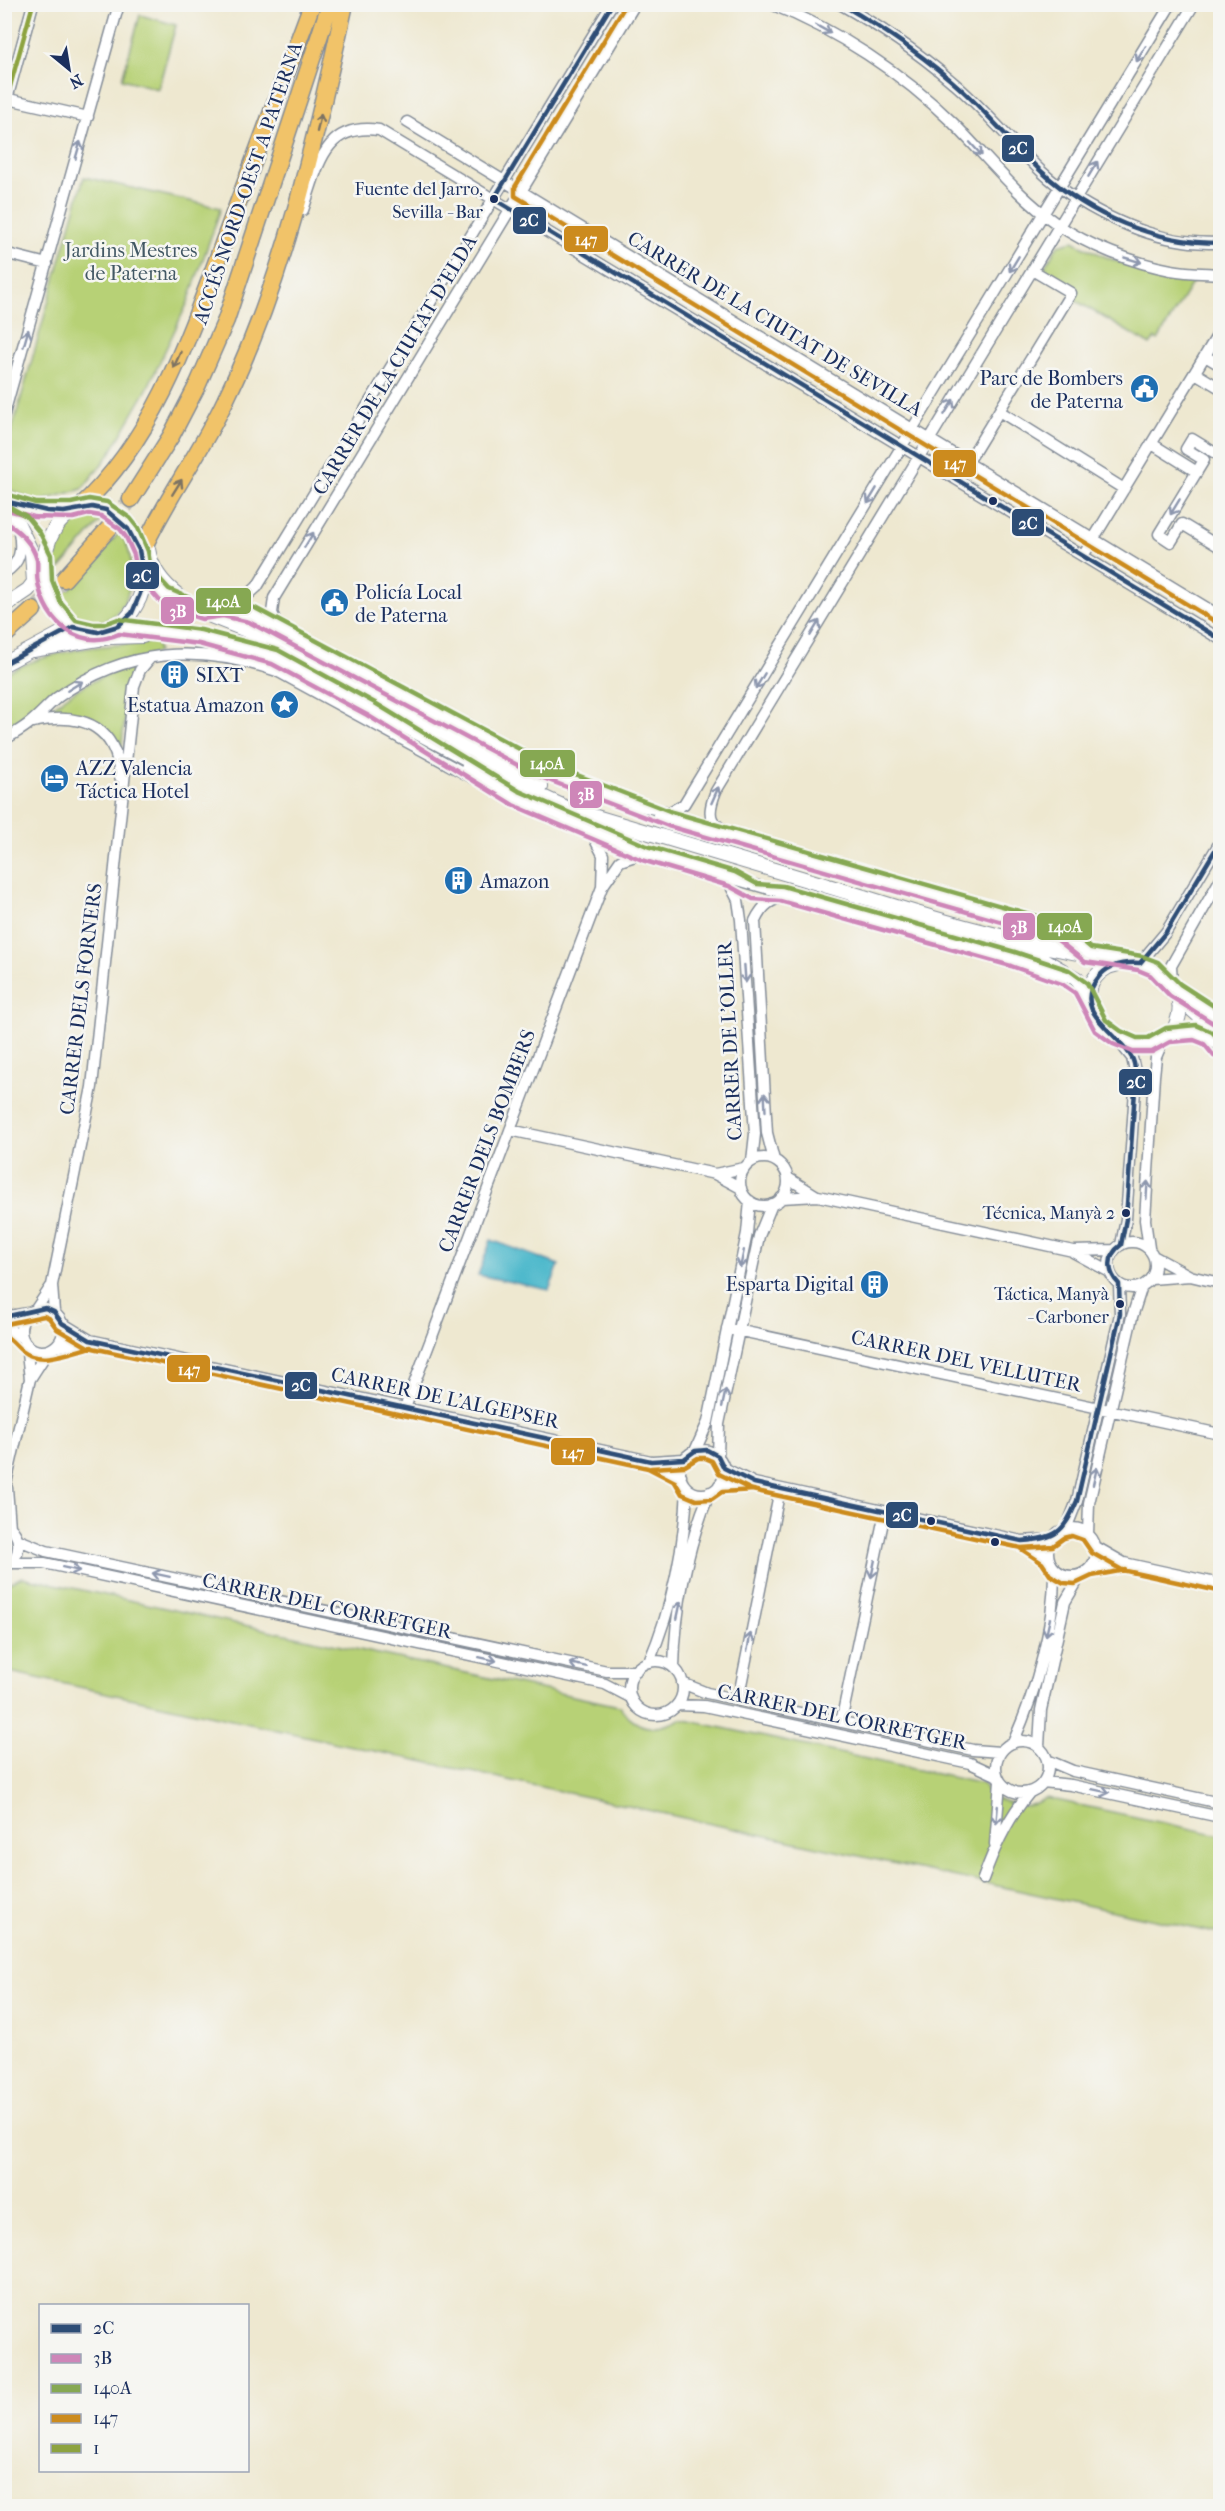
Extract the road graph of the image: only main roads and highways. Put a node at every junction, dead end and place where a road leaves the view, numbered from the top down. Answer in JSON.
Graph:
{"nodes":[{"id":1,"x":312,"y":4,"type":"edge"},
{"id":2,"x":330,"y":4,"type":"edge"},
{"id":3,"x":345,"y":4,"type":"edge"},
{"id":4,"x":131,"y":498,"type":"tunnel mouth"},
{"id":5,"x":76,"y":509,"type":"road end"},
{"id":6,"x":111,"y":526,"type":"tunnel mouth"},
{"id":7,"x":145,"y":545,"type":"road end"},
{"id":8,"x":64,"y":579,"type":"tunnel mouth"},
{"id":9,"x":33,"y":610,"type":"tunnel mouth"},
{"id":10,"x":4,"y":636,"type":"edge"}],
"edges":[{"from":1,"to":5,"type":"main road","one_way":true},
{"from":2,"to":4,"type":"main road","name":"ACCÉS NORD-OEST A PATERNA"},
{"from":7,"to":3,"type":"main road","one_way":true},
{"from":6,"to":8,"type":"main road"},
{"from":9,"to":10,"type":"main road"}]}
